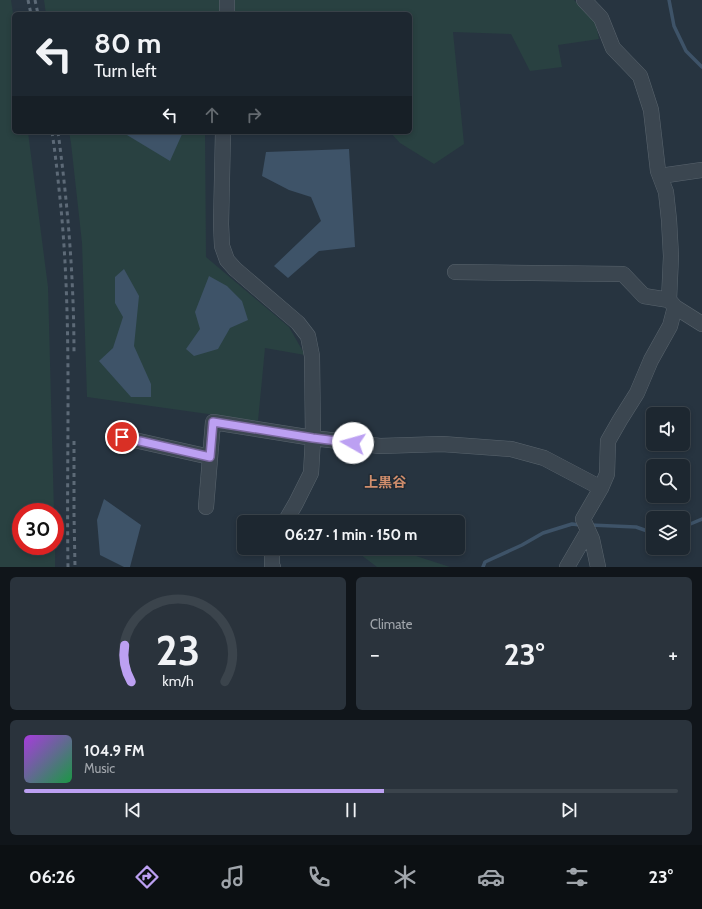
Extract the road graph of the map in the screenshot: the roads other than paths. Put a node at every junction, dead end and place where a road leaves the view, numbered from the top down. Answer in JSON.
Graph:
{"nodes":[{"id":1,"x":227,"y":0,"type":"edge"},
{"id":2,"x":584,"y":0,"type":"edge"},
{"id":3,"x":226,"y":12,"type":"edge"},
{"id":4,"x":223,"y":134,"type":"edge"},
{"id":5,"x":702,"y":170,"type":"edge"},
{"id":6,"x":660,"y":176,"type":"junction"},
{"id":7,"x":455,"y":272,"type":"dead end"},
{"id":8,"x":672,"y":304,"type":"junction"},
{"id":9,"x":702,"y":324,"type":"edge"},
{"id":10,"x":122,"y":437,"type":"dead end"},
{"id":11,"x":313,"y":438,"type":"junction"},
{"id":12,"x":210,"y":457,"type":"junction"},
{"id":13,"x":601,"y":488,"type":"junction"},
{"id":14,"x":206,"y":507,"type":"dead end"},
{"id":15,"x":289,"y":515,"type":"edge"},
{"id":16,"x":588,"y":531,"type":"junction"},
{"id":17,"x":272,"y":555,"type":"edge"},
{"id":18,"x":273,"y":567,"type":"edge"},
{"id":19,"x":567,"y":567,"type":"edge"},
{"id":20,"x":598,"y":567,"type":"edge"}],
"edges":[{"from":1,"to":3,"type":"street"},
{"from":2,"to":6,"type":"street"},
{"from":4,"to":11,"type":"street"},
{"from":5,"to":6,"type":"street"},
{"from":6,"to":8,"type":"street"},
{"from":7,"to":8,"type":"street"},
{"from":8,"to":9,"type":"street"},
{"from":8,"to":13,"type":"street"},
{"from":10,"to":12,"type":"street"},
{"from":11,"to":12,"type":"street"},
{"from":11,"to":13,"type":"street"},
{"from":11,"to":15,"type":"street"},
{"from":12,"to":14,"type":"street"},
{"from":13,"to":16,"type":"street"},
{"from":16,"to":19,"type":"street"},
{"from":16,"to":20,"type":"street"},
{"from":17,"to":18,"type":"street"}]}
